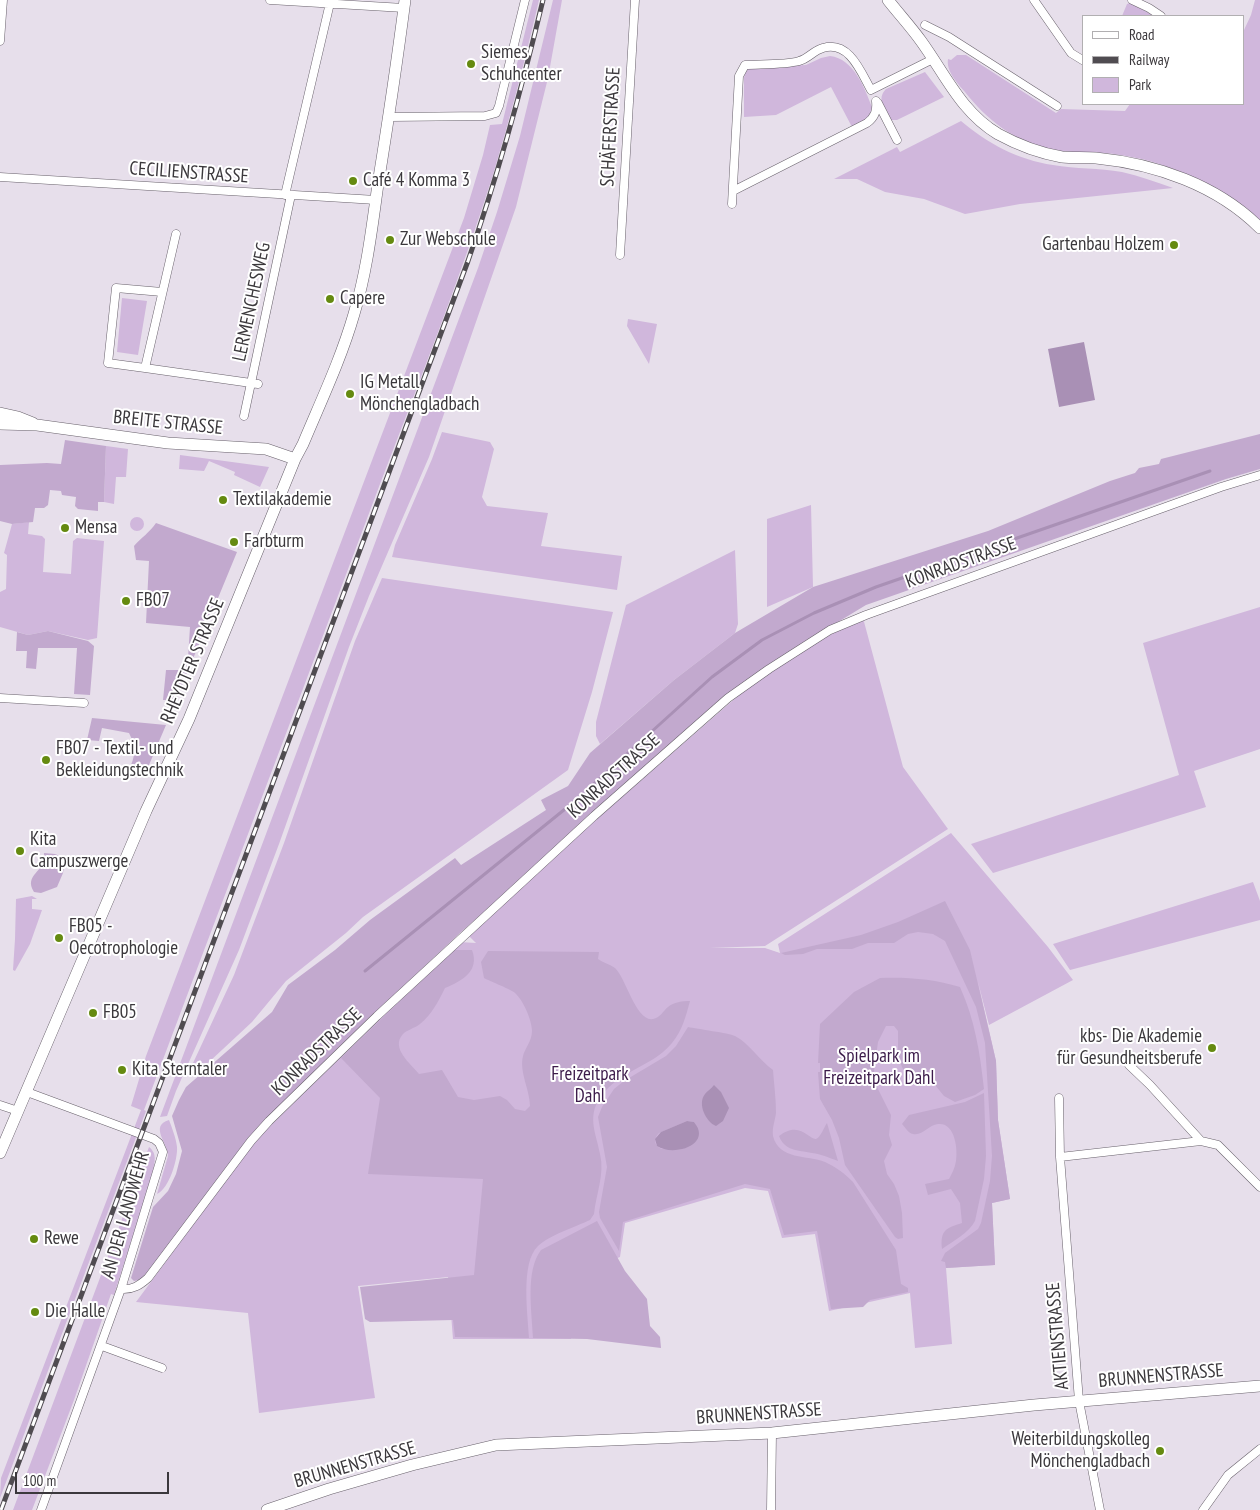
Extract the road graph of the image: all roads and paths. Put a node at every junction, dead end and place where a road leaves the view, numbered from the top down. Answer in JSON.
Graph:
{"nodes":[{"id":1,"x":3,"y":0,"type":"edge"},
{"id":2,"x":270,"y":0,"type":"edge"},
{"id":3,"x":525,"y":0,"type":"edge"},
{"id":4,"x":635,"y":0,"type":"edge"},
{"id":5,"x":888,"y":0,"type":"edge"},
{"id":6,"x":1034,"y":0,"type":"edge"},
{"id":7,"x":1132,"y":0,"type":"edge"},
{"id":8,"x":330,"y":4,"type":"junction"},
{"id":9,"x":404,"y":4,"type":"edge"},
{"id":10,"x":1160,"y":15,"type":"edge"},
{"id":11,"x":925,"y":25,"type":"dead end"},
{"id":12,"x":0,"y":41,"type":"edge"},
{"id":13,"x":933,"y":59,"type":"junction"},
{"id":14,"x":1082,"y":60,"type":"edge"},
{"id":15,"x":871,"y":90,"type":"junction"},
{"id":16,"x":876,"y":100,"type":"junction"},
{"id":17,"x":1057,"y":106,"type":"dead end"},
{"id":18,"x":390,"y":117,"type":"junction"},
{"id":19,"x":897,"y":140,"type":"dead end"},
{"id":20,"x":0,"y":177,"type":"edge"},
{"id":21,"x":733,"y":191,"type":"junction"},
{"id":22,"x":288,"y":195,"type":"junction"},
{"id":23,"x":376,"y":200,"type":"junction"},
{"id":24,"x":732,"y":204,"type":"dead end"},
{"id":25,"x":1260,"y":228,"type":"edge"},
{"id":26,"x":176,"y":234,"type":"dead end"},
{"id":27,"x":620,"y":255,"type":"dead end"},
{"id":28,"x":162,"y":292,"type":"junction"},
{"id":29,"x":145,"y":368,"type":"junction"},
{"id":30,"x":255,"y":383,"type":"junction"},
{"id":31,"x":0,"y":413,"type":"edge"},
{"id":32,"x":244,"y":416,"type":"dead end"},
{"id":33,"x":0,"y":424,"type":"edge"},
{"id":34,"x":37,"y":425,"type":"junction"},
{"id":35,"x":295,"y":458,"type":"junction"},
{"id":36,"x":1260,"y":475,"type":"edge"},
{"id":37,"x":0,"y":698,"type":"edge"},
{"id":38,"x":84,"y":703,"type":"dead end"},
{"id":39,"x":1129,"y":1065,"type":"dead end"},
{"id":40,"x":27,"y":1092,"type":"junction"},
{"id":41,"x":1059,"y":1098,"type":"dead end"},
{"id":42,"x":0,"y":1105,"type":"edge"},
{"id":43,"x":18,"y":1111,"type":"junction"},
{"id":44,"x":1201,"y":1141,"type":"junction"},
{"id":45,"x":0,"y":1154,"type":"edge"},
{"id":46,"x":1060,"y":1157,"type":"junction"},
{"id":47,"x":1260,"y":1187,"type":"edge"},
{"id":48,"x":121,"y":1289,"type":"junction"},
{"id":49,"x":102,"y":1346,"type":"junction"},
{"id":50,"x":162,"y":1368,"type":"dead end"},
{"id":51,"x":1260,"y":1386,"type":"edge"},
{"id":52,"x":1080,"y":1401,"type":"junction"},
{"id":53,"x":772,"y":1432,"type":"junction"},
{"id":54,"x":1260,"y":1449,"type":"edge"},
{"id":55,"x":41,"y":1510,"type":"edge"},
{"id":56,"x":267,"y":1510,"type":"edge"},
{"id":57,"x":771,"y":1510,"type":"edge"},
{"id":58,"x":1100,"y":1510,"type":"edge"},
{"id":59,"x":1203,"y":1510,"type":"edge"}],
"edges":[{"from":1,"to":12,"type":"street"},
{"from":2,"to":8,"type":"street"},
{"from":3,"to":18,"type":"street"},
{"from":4,"to":27,"type":"street","name":"SCHÄFERSTRASSE"},
{"from":5,"to":13,"type":"street"},
{"from":6,"to":14,"type":"street"},
{"from":7,"to":10,"type":"street"},
{"from":8,"to":9,"type":"street"},
{"from":8,"to":22,"type":"street","name":"LERMENCHESWEG"},
{"from":9,"to":18,"type":"street","name":"RHEYDTER STRASSE"},
{"from":11,"to":17,"type":"street"},
{"from":13,"to":15,"type":"street"},
{"from":13,"to":25,"type":"street"},
{"from":15,"to":16,"type":"street"},
{"from":15,"to":21,"type":"street"},
{"from":16,"to":19,"type":"street"},
{"from":16,"to":21,"type":"street"},
{"from":18,"to":23,"type":"street","name":"RHEYDTER STRASSE"},
{"from":20,"to":22,"type":"street","name":"CECILIENSTRASSE"},
{"from":21,"to":24,"type":"street"},
{"from":22,"to":23,"type":"street","name":"CECILIENSTRASSE"},
{"from":22,"to":30,"type":"street","name":"LERMENCHESWEG"},
{"from":23,"to":35,"type":"street","name":"RHEYDTER STRASSE"},
{"from":26,"to":28,"type":"street"},
{"from":28,"to":29,"type":"street"},
{"from":28,"to":29,"type":"street"},
{"from":29,"to":30,"type":"street"},
{"from":30,"to":32,"type":"street","name":"LERMENCHESWEG"},
{"from":31,"to":34,"type":"street","name":"BREITE STRASSE"},
{"from":33,"to":34,"type":"street","name":"BREITE STRASSE"},
{"from":34,"to":35,"type":"street","name":"BREITE STRASSE"},
{"from":35,"to":40,"type":"street","name":"RHEYDTER STRASSE"},
{"from":36,"to":48,"type":"street","name":"KONRADSTRASSE"},
{"from":37,"to":38,"type":"street"},
{"from":39,"to":44,"type":"street"},
{"from":40,"to":43,"type":"street","name":"RHEYDTER STRASSE"},
{"from":40,"to":48,"type":"street","name":"AN DER LANDWEHR"},
{"from":41,"to":46,"type":"street","name":"AKTIENSTRASSE"},
{"from":42,"to":43,"type":"street"},
{"from":43,"to":45,"type":"street","name":"RHEYDTER STRASSE"},
{"from":44,"to":46,"type":"street"},
{"from":44,"to":47,"type":"street"},
{"from":46,"to":52,"type":"street","name":"AKTIENSTRASSE"},
{"from":48,"to":49,"type":"street","name":"AN DER LANDWEHR"},
{"from":49,"to":50,"type":"street"},
{"from":49,"to":55,"type":"street","name":"AN DER LANDWEHR"},
{"from":51,"to":52,"type":"street","name":"BRUNNENSTRASSE"},
{"from":52,"to":53,"type":"street","name":"BRUNNENSTRASSE"},
{"from":52,"to":58,"type":"street","name":"AKTIENSTRASSE"},
{"from":53,"to":56,"type":"street","name":"BRUNNENSTRASSE"},
{"from":53,"to":57,"type":"street"},
{"from":54,"to":59,"type":"street"}]}
